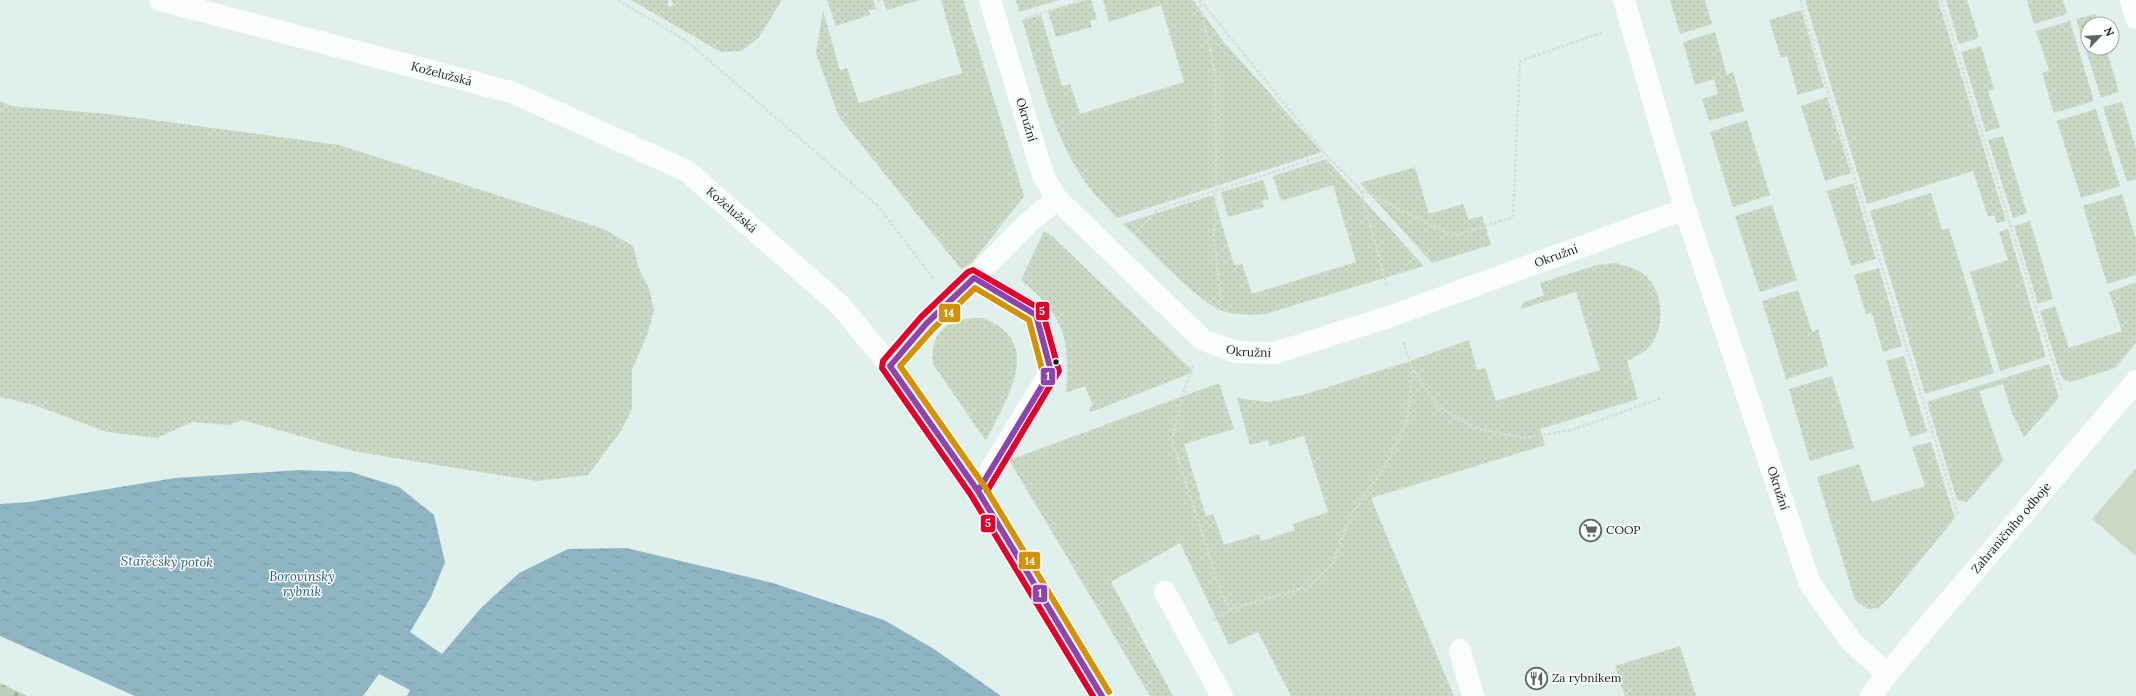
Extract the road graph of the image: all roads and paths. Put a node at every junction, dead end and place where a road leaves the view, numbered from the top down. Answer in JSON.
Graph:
{"nodes":[{"id":1,"x":160,"y":0,"type":"edge"},
{"id":2,"x":618,"y":0,"type":"edge"},
{"id":3,"x":878,"y":0,"type":"edge"},
{"id":4,"x":990,"y":0,"type":"edge"},
{"id":5,"x":1084,"y":0,"type":"edge"},
{"id":6,"x":1200,"y":0,"type":"edge"},
{"id":7,"x":1624,"y":0,"type":"edge"},
{"id":8,"x":1800,"y":0,"type":"edge"},
{"id":9,"x":1941,"y":0,"type":"edge"},
{"id":10,"x":2131,"y":0,"type":"edge"},
{"id":11,"x":879,"y":4,"type":"dead end"},
{"id":12,"x":2136,"y":18,"type":"edge"},
{"id":13,"x":1631,"y":22,"type":"junction"},
{"id":14,"x":998,"y":26,"type":"junction"},
{"id":15,"x":1326,"y":155,"type":"junction"},
{"id":16,"x":1361,"y":190,"type":"junction"},
{"id":17,"x":1056,"y":199,"type":"junction"},
{"id":18,"x":1685,"y":209,"type":"junction"},
{"id":19,"x":1115,"y":255,"type":"junction"},
{"id":20,"x":974,"y":278,"type":"junction"},
{"id":21,"x":950,"y":300,"type":"junction"},
{"id":22,"x":1394,"y":315,"type":"junction"},
{"id":23,"x":890,"y":366,"type":"junction"},
{"id":24,"x":1414,"y":371,"type":"junction"},
{"id":25,"x":2136,"y":381,"type":"edge"},
{"id":26,"x":2062,"y":392,"type":"dead end"},
{"id":27,"x":1662,"y":398,"type":"dead end"},
{"id":28,"x":978,"y":491,"type":"junction"},
{"id":29,"x":1958,"y":515,"type":"dead end"},
{"id":30,"x":1165,"y":592,"type":"dead end"},
{"id":31,"x":1189,"y":635,"type":"junction"},
{"id":32,"x":1460,"y":650,"type":"dead end"},
{"id":33,"x":1887,"y":674,"type":"junction"},
{"id":34,"x":1102,"y":696,"type":"edge"},
{"id":35,"x":1222,"y":696,"type":"edge"},
{"id":36,"x":1473,"y":696,"type":"edge"},
{"id":37,"x":1872,"y":696,"type":"edge"}],
"edges":[{"from":1,"to":23,"type":"street","name":"Koželužská"},
{"from":2,"to":21,"type":"path"},
{"from":3,"to":11,"type":"path"},
{"from":4,"to":14,"type":"street","name":"Okružní"},
{"from":5,"to":14,"type":"path"},
{"from":6,"to":15,"type":"path"},
{"from":7,"to":13,"type":"street","name":"Okružní"},
{"from":8,"to":29,"type":"path"},
{"from":9,"to":26,"type":"path"},
{"from":10,"to":12,"type":"street"},
{"from":13,"to":16,"type":"path"},
{"from":13,"to":18,"type":"street","name":"Okružní"},
{"from":14,"to":17,"type":"street","name":"Okružní"},
{"from":15,"to":16,"type":"path"},
{"from":15,"to":19,"type":"path"},
{"from":16,"to":22,"type":"path"},
{"from":17,"to":19,"type":"street","name":"Okružní"},
{"from":17,"to":20,"type":"street"},
{"from":18,"to":22,"type":"street","name":"Okružní"},
{"from":18,"to":33,"type":"street","name":"Okružní"},
{"from":19,"to":22,"type":"street","name":"Okružní"},
{"from":20,"to":21,"type":"street"},
{"from":20,"to":28,"type":"street"},
{"from":21,"to":23,"type":"street"},
{"from":22,"to":24,"type":"path"},
{"from":23,"to":28,"type":"street","name":"Koželužská"},
{"from":24,"to":27,"type":"path"},
{"from":24,"to":31,"type":"path"},
{"from":25,"to":33,"type":"street","name":"Zahraničního odboje"},
{"from":28,"to":34,"type":"street","name":"Koželužská"},
{"from":30,"to":31,"type":"street"},
{"from":31,"to":35,"type":"street"},
{"from":32,"to":36,"type":"street"},
{"from":33,"to":37,"type":"street"}]}
